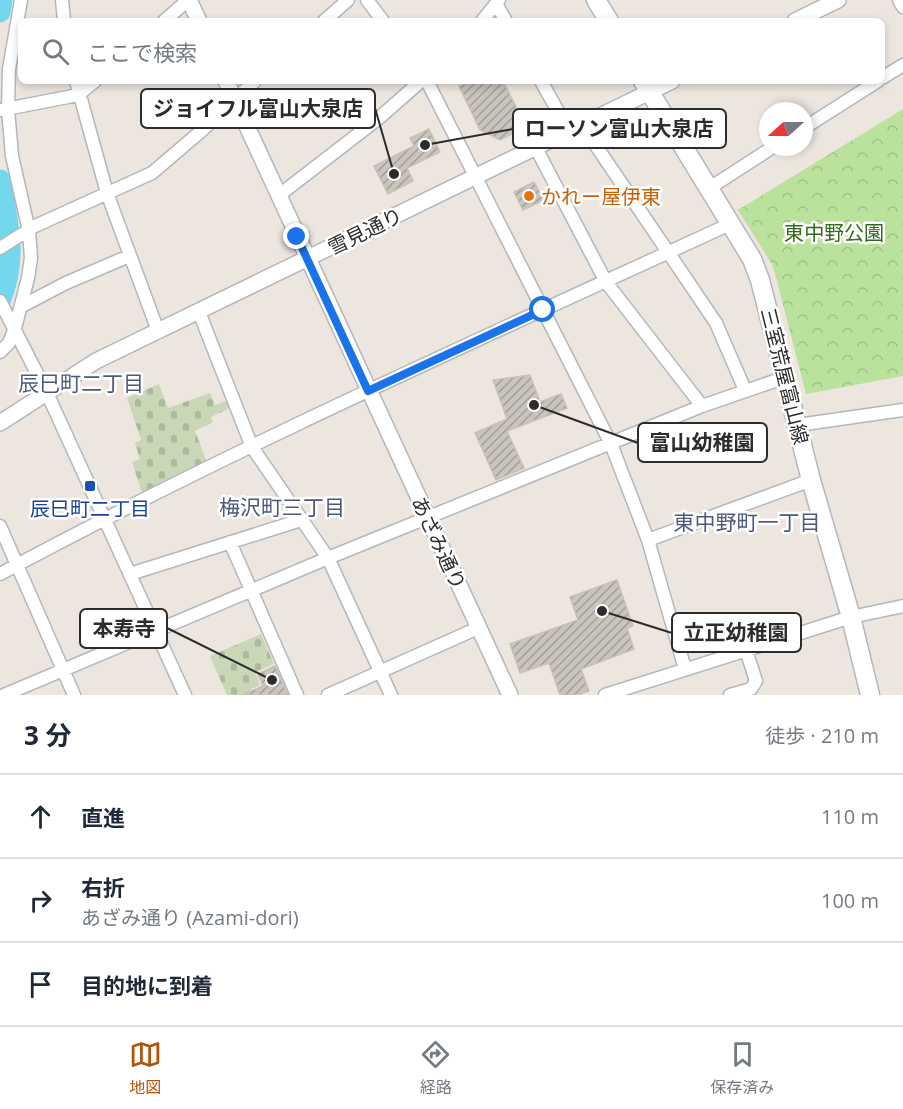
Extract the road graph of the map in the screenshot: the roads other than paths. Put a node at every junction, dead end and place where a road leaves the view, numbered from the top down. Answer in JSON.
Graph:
{"nodes":[{"id":1,"x":21,"y":0,"type":"edge"},
{"id":2,"x":62,"y":0,"type":"edge"},
{"id":3,"x":189,"y":0,"type":"edge"},
{"id":4,"x":348,"y":0,"type":"edge"},
{"id":5,"x":367,"y":0,"type":"edge"},
{"id":6,"x":596,"y":0,"type":"edge"},
{"id":7,"x":838,"y":0,"type":"edge"},
{"id":8,"x":899,"y":0,"type":"edge"},
{"id":9,"x":497,"y":2,"type":"edge"},
{"id":10,"x":903,"y":7,"type":"edge"},
{"id":11,"x":64,"y":18,"type":"edge"},
{"id":12,"x":168,"y":18,"type":"edge"},
{"id":13,"x":198,"y":18,"type":"edge"},
{"id":14,"x":327,"y":18,"type":"edge"},
{"id":15,"x":381,"y":18,"type":"edge"},
{"id":16,"x":484,"y":18,"type":"edge"},
{"id":17,"x":505,"y":18,"type":"edge"},
{"id":18,"x":607,"y":18,"type":"edge"},
{"id":19,"x":801,"y":18,"type":"edge"},
{"id":20,"x":903,"y":65,"type":"edge"},
{"id":21,"x":885,"y":76,"type":"edge"},
{"id":22,"x":76,"y":84,"type":"edge"},
{"id":23,"x":91,"y":84,"type":"edge"},
{"id":24,"x":227,"y":84,"type":"edge"},
{"id":25,"x":252,"y":84,"type":"edge"},
{"id":26,"x":418,"y":84,"type":"edge"},
{"id":27,"x":429,"y":84,"type":"edge"},
{"id":28,"x":543,"y":84,"type":"edge"},
{"id":29,"x":873,"y":84,"type":"edge"},
{"id":30,"x":646,"y":87,"type":"edge"},
{"id":31,"x":78,"y":95,"type":"junction"},
{"id":32,"x":234,"y":99,"type":"junction"},
{"id":33,"x":4,"y":110,"type":"edge"},
{"id":34,"x":813,"y":122,"type":"edge"},
{"id":35,"x":575,"y":128,"type":"junction"},
{"id":36,"x":536,"y":148,"type":"junction"},
{"id":37,"x":759,"y":156,"type":"edge"},
{"id":38,"x":476,"y":176,"type":"junction"},
{"id":39,"x":708,"y":189,"type":"junction"},
{"id":40,"x":107,"y":193,"type":"junction"},
{"id":41,"x":278,"y":196,"type":"junction"},
{"id":42,"x":730,"y":224,"type":"junction"},
{"id":43,"x":29,"y":231,"type":"junction"},
{"id":44,"x":0,"y":248,"type":"edge"},
{"id":45,"x":668,"y":253,"type":"junction"},
{"id":46,"x":129,"y":256,"type":"junction"},
{"id":47,"x":307,"y":259,"type":"junction"},
{"id":48,"x":606,"y":282,"type":"junction"},
{"id":49,"x":0,"y":301,"type":"edge"},
{"id":50,"x":22,"y":306,"type":"junction"},
{"id":51,"x":543,"y":310,"type":"junction"},
{"id":52,"x":199,"y":312,"type":"junction"},
{"id":53,"x":15,"y":328,"type":"junction"},
{"id":54,"x":158,"y":331,"type":"junction"},
{"id":55,"x":0,"y":352,"type":"edge"},
{"id":56,"x":786,"y":376,"type":"junction"},
{"id":57,"x":745,"y":390,"type":"junction"},
{"id":58,"x":368,"y":391,"type":"junction"},
{"id":59,"x":47,"y":393,"type":"junction"},
{"id":60,"x":702,"y":406,"type":"junction"},
{"id":61,"x":903,"y":410,"type":"edge"},
{"id":62,"x":0,"y":423,"type":"edge"},
{"id":63,"x":798,"y":425,"type":"junction"},
{"id":64,"x":612,"y":444,"type":"junction"},
{"id":65,"x":252,"y":447,"type":"junction"},
{"id":66,"x":811,"y":480,"type":"junction"},
{"id":67,"x":428,"y":518,"type":"junction"},
{"id":68,"x":105,"y":519,"type":"junction"},
{"id":69,"x":301,"y":520,"type":"junction"},
{"id":70,"x":0,"y":526,"type":"edge"},
{"id":71,"x":648,"y":540,"type":"junction"},
{"id":72,"x":231,"y":542,"type":"junction"},
{"id":73,"x":328,"y":558,"type":"junction"},
{"id":74,"x":17,"y":565,"type":"junction"},
{"id":75,"x":0,"y":574,"type":"edge"},
{"id":76,"x":130,"y":574,"type":"junction"},
{"id":77,"x":250,"y":591,"type":"junction"},
{"id":78,"x":903,"y":606,"type":"edge"},
{"id":79,"x":851,"y":617,"type":"junction"},
{"id":80,"x":478,"y":628,"type":"junction"},
{"id":81,"x":157,"y":632,"type":"junction"},
{"id":82,"x":746,"y":650,"type":"junction"},
{"id":83,"x":685,"y":669,"type":"junction"},
{"id":84,"x":63,"y":670,"type":"junction"},
{"id":85,"x":380,"y":672,"type":"junction"},
{"id":86,"x":4,"y":695,"type":"edge"},
{"id":87,"x":74,"y":695,"type":"edge"},
{"id":88,"x":185,"y":695,"type":"edge"},
{"id":89,"x":297,"y":695,"type":"edge"},
{"id":90,"x":328,"y":695,"type":"edge"},
{"id":91,"x":391,"y":695,"type":"edge"},
{"id":92,"x":510,"y":695,"type":"edge"},
{"id":93,"x":605,"y":695,"type":"edge"},
{"id":94,"x":730,"y":695,"type":"edge"},
{"id":95,"x":870,"y":695,"type":"edge"}],
"edges":[{"from":1,"to":33,"type":"street"},
{"from":2,"to":11,"type":"street"},
{"from":3,"to":12,"type":"street"},
{"from":3,"to":13,"type":"street"},
{"from":4,"to":14,"type":"street"},
{"from":5,"to":15,"type":"street"},
{"from":6,"to":18,"type":"main road"},
{"from":7,"to":19,"type":"street"},
{"from":8,"to":10,"type":"street"},
{"from":9,"to":16,"type":"street"},
{"from":9,"to":17,"type":"street"},
{"from":20,"to":21,"type":"street"},
{"from":22,"to":31,"type":"street"},
{"from":23,"to":31,"type":"street"},
{"from":24,"to":32,"type":"street","name":"あざみ通り"},
{"from":25,"to":32,"type":"street"},
{"from":26,"to":41,"type":"street"},
{"from":27,"to":38,"type":"street"},
{"from":28,"to":35,"type":"street"},
{"from":29,"to":34,"type":"street"},
{"from":30,"to":35,"type":"street","name":"雪見通り"},
{"from":30,"to":39,"type":"main road","name":"三室荒屋富山線"},
{"from":31,"to":33,"type":"street"},
{"from":31,"to":40,"type":"street"},
{"from":32,"to":40,"type":"street"},
{"from":32,"to":41,"type":"street","name":"あざみ通り"},
{"from":33,"to":43,"type":"street"},
{"from":35,"to":36,"type":"street","name":"雪見通り"},
{"from":35,"to":45,"type":"street"},
{"from":36,"to":38,"type":"street","name":"雪見通り"},
{"from":36,"to":48,"type":"street"},
{"from":37,"to":39,"type":"street"},
{"from":38,"to":47,"type":"street","name":"雪見通り"},
{"from":38,"to":51,"type":"street"},
{"from":39,"to":42,"type":"main road","name":"三室荒屋富山線"},
{"from":40,"to":43,"type":"street"},
{"from":40,"to":46,"type":"street"},
{"from":41,"to":47,"type":"street","name":"あざみ通り"},
{"from":42,"to":45,"type":"street"},
{"from":42,"to":56,"type":"main road","name":"三室荒屋富山線"},
{"from":43,"to":44,"type":"street"},
{"from":43,"to":50,"type":"street"},
{"from":45,"to":48,"type":"street"},
{"from":45,"to":57,"type":"street"},
{"from":46,"to":50,"type":"street"},
{"from":46,"to":54,"type":"street"},
{"from":47,"to":52,"type":"street","name":"雪見通り"},
{"from":47,"to":58,"type":"street","name":"あざみ通り"},
{"from":48,"to":51,"type":"street"},
{"from":48,"to":60,"type":"street"},
{"from":49,"to":53,"type":"street"},
{"from":50,"to":53,"type":"street"},
{"from":51,"to":58,"type":"street"},
{"from":51,"to":64,"type":"street"},
{"from":52,"to":54,"type":"street","name":"雪見通り"},
{"from":52,"to":65,"type":"street"},
{"from":53,"to":55,"type":"street"},
{"from":53,"to":59,"type":"street"},
{"from":54,"to":59,"type":"street","name":"雪見通り"},
{"from":56,"to":57,"type":"street"},
{"from":56,"to":63,"type":"main road","name":"三室荒屋富山線"},
{"from":57,"to":60,"type":"street"},
{"from":58,"to":65,"type":"street"},
{"from":58,"to":67,"type":"street","name":"あざみ通り"},
{"from":59,"to":62,"type":"street","name":"雪見通り"},
{"from":59,"to":68,"type":"street"},
{"from":60,"to":64,"type":"street"},
{"from":61,"to":63,"type":"street"},
{"from":63,"to":66,"type":"main road","name":"三室荒屋富山線"},
{"from":64,"to":67,"type":"street"},
{"from":64,"to":71,"type":"street"},
{"from":65,"to":68,"type":"street"},
{"from":65,"to":69,"type":"street"},
{"from":66,"to":71,"type":"street"},
{"from":66,"to":79,"type":"main road","name":"三室荒屋富山線"},
{"from":67,"to":73,"type":"street"},
{"from":67,"to":80,"type":"street","name":"あざみ通り"},
{"from":68,"to":74,"type":"street"},
{"from":68,"to":76,"type":"street"},
{"from":69,"to":72,"type":"street"},
{"from":69,"to":73,"type":"street"},
{"from":70,"to":74,"type":"street"},
{"from":71,"to":83,"type":"street"},
{"from":72,"to":76,"type":"street"},
{"from":72,"to":77,"type":"street"},
{"from":73,"to":77,"type":"street"},
{"from":73,"to":85,"type":"street"},
{"from":74,"to":75,"type":"street"},
{"from":74,"to":84,"type":"street"},
{"from":76,"to":81,"type":"street"},
{"from":77,"to":81,"type":"street"},
{"from":77,"to":89,"type":"street"},
{"from":78,"to":79,"type":"street"},
{"from":79,"to":82,"type":"street"},
{"from":79,"to":95,"type":"main road","name":"三室荒屋富山線"},
{"from":80,"to":85,"type":"street"},
{"from":80,"to":92,"type":"street","name":"あざみ通り"},
{"from":81,"to":84,"type":"street"},
{"from":81,"to":88,"type":"street"},
{"from":82,"to":83,"type":"street"},
{"from":82,"to":94,"type":"street"},
{"from":83,"to":93,"type":"street"},
{"from":84,"to":86,"type":"street"},
{"from":84,"to":87,"type":"street"},
{"from":85,"to":90,"type":"street"},
{"from":85,"to":91,"type":"street"}]}
